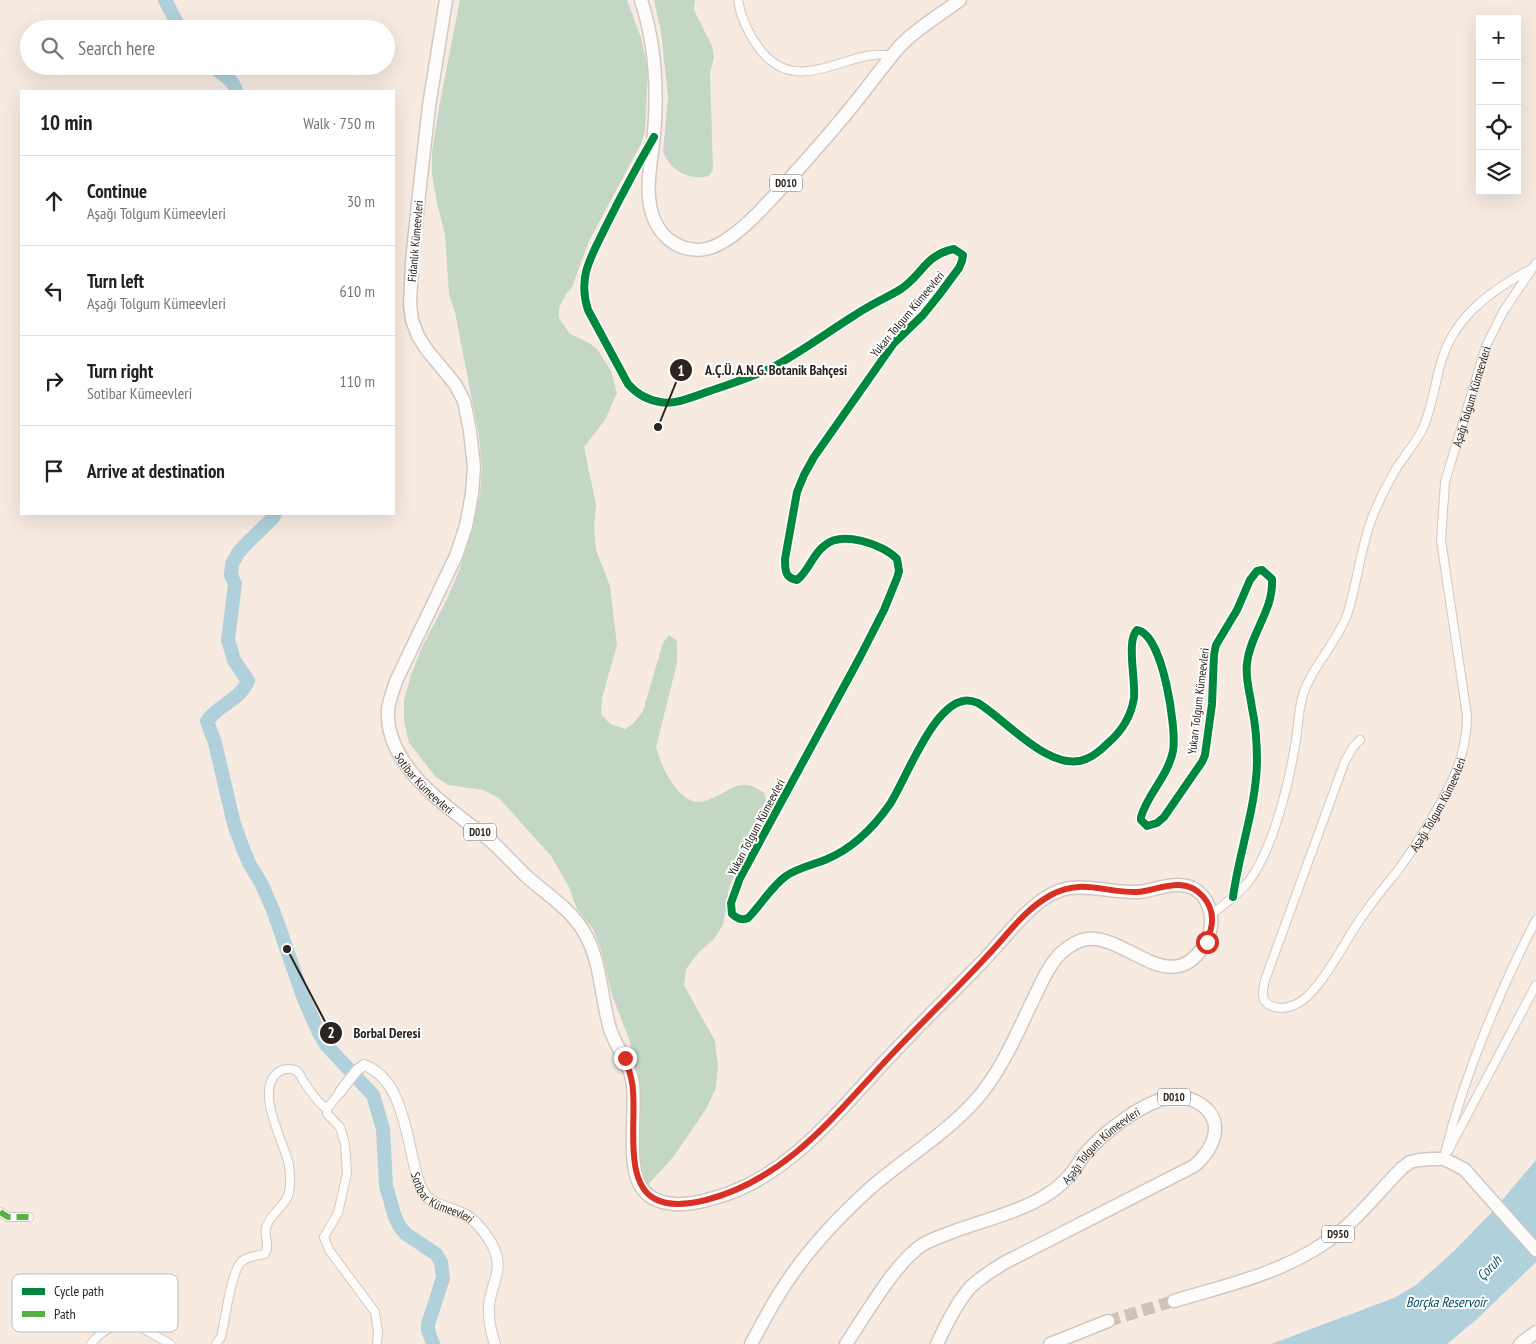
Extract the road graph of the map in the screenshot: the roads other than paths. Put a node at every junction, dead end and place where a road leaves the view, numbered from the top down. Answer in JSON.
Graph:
{"nodes":[{"id":1,"x":446,"y":0,"type":"edge"},
{"id":2,"x":641,"y":0,"type":"edge"},
{"id":3,"x":738,"y":0,"type":"edge"},
{"id":4,"x":960,"y":0,"type":"edge"},
{"id":5,"x":892,"y":56,"type":"junction"},
{"id":6,"x":654,"y":137,"type":"junction"},
{"id":7,"x":1535,"y":266,"type":"edge"},
{"id":8,"x":474,"y":467,"type":"joint"},
{"id":9,"x":1360,"y":740,"type":"dead end"},
{"id":10,"x":1233,"y":897,"type":"junction"},
{"id":11,"x":1212,"y":914,"type":"junction"},
{"id":12,"x":1536,"y":920,"type":"edge"},
{"id":13,"x":1536,"y":985,"type":"edge"},
{"id":14,"x":340,"y":1092,"type":"joint"},
{"id":15,"x":328,"y":1109,"type":"junction"},
{"id":16,"x":1444,"y":1159,"type":"junction"},
{"id":17,"x":0,"y":1212,"type":"edge"},
{"id":18,"x":28,"y":1217,"type":"dead end"},
{"id":19,"x":1536,"y":1250,"type":"edge"},
{"id":20,"x":1174,"y":1301,"type":"tunnel mouth"},
{"id":21,"x":1108,"y":1321,"type":"tunnel mouth"},
{"id":22,"x":105,"y":1332,"type":"edge"},
{"id":23,"x":149,"y":1332,"type":"edge"},
{"id":24,"x":1536,"y":1332,"type":"edge"},
{"id":25,"x":90,"y":1344,"type":"edge"},
{"id":26,"x":170,"y":1344,"type":"edge"},
{"id":27,"x":216,"y":1344,"type":"edge"},
{"id":28,"x":377,"y":1344,"type":"edge"},
{"id":29,"x":495,"y":1344,"type":"edge"},
{"id":30,"x":751,"y":1344,"type":"edge"},
{"id":31,"x":846,"y":1344,"type":"edge"},
{"id":32,"x":937,"y":1344,"type":"edge"},
{"id":33,"x":1050,"y":1344,"type":"edge"},
{"id":34,"x":1520,"y":1344,"type":"edge"}],
"edges":[{"from":1,"to":8,"type":"main road","name":"Fidanlık Kümeevleri","number":"D010"},
{"from":2,"to":6,"type":"main road","number":"D010"},
{"from":3,"to":5,"type":"street"},
{"from":4,"to":5,"type":"main road","number":"D010"},
{"from":5,"to":6,"type":"main road","number":"D010"},
{"from":6,"to":10,"type":"street","name":"Yukarı Tolgum Kümeevleri"},
{"from":7,"to":9,"type":"street","name":"Aşağı Tolgum Kümeevleri"},
{"from":7,"to":10,"type":"street","name":"Aşağı Tolgum Kümeevleri"},
{"from":8,"to":11,"type":"main road","name":"Sotibar Kümeevleri","number":"D010"},
{"from":10,"to":11,"type":"street","name":"Aşağı Tolgum Kümeevleri"},
{"from":11,"to":30,"type":"main road"},
{"from":12,"to":16,"type":"street"},
{"from":13,"to":16,"type":"street"},
{"from":14,"to":15,"type":"street"},
{"from":14,"to":29,"type":"street","name":"Sotibar Kümeevleri"},
{"from":15,"to":27,"type":"street"},
{"from":15,"to":28,"type":"street"},
{"from":16,"to":19,"type":"main road"},
{"from":16,"to":20,"type":"main road","number":"D950"},
{"from":17,"to":18,"type":"street"},
{"from":21,"to":33,"type":"main road"},
{"from":22,"to":25,"type":"street"},
{"from":23,"to":26,"type":"street"},
{"from":24,"to":34,"type":"main road"},
{"from":31,"to":32,"type":"main road","name":"Aşağı Tolgum Kümeevleri","number":"D010"}]}
